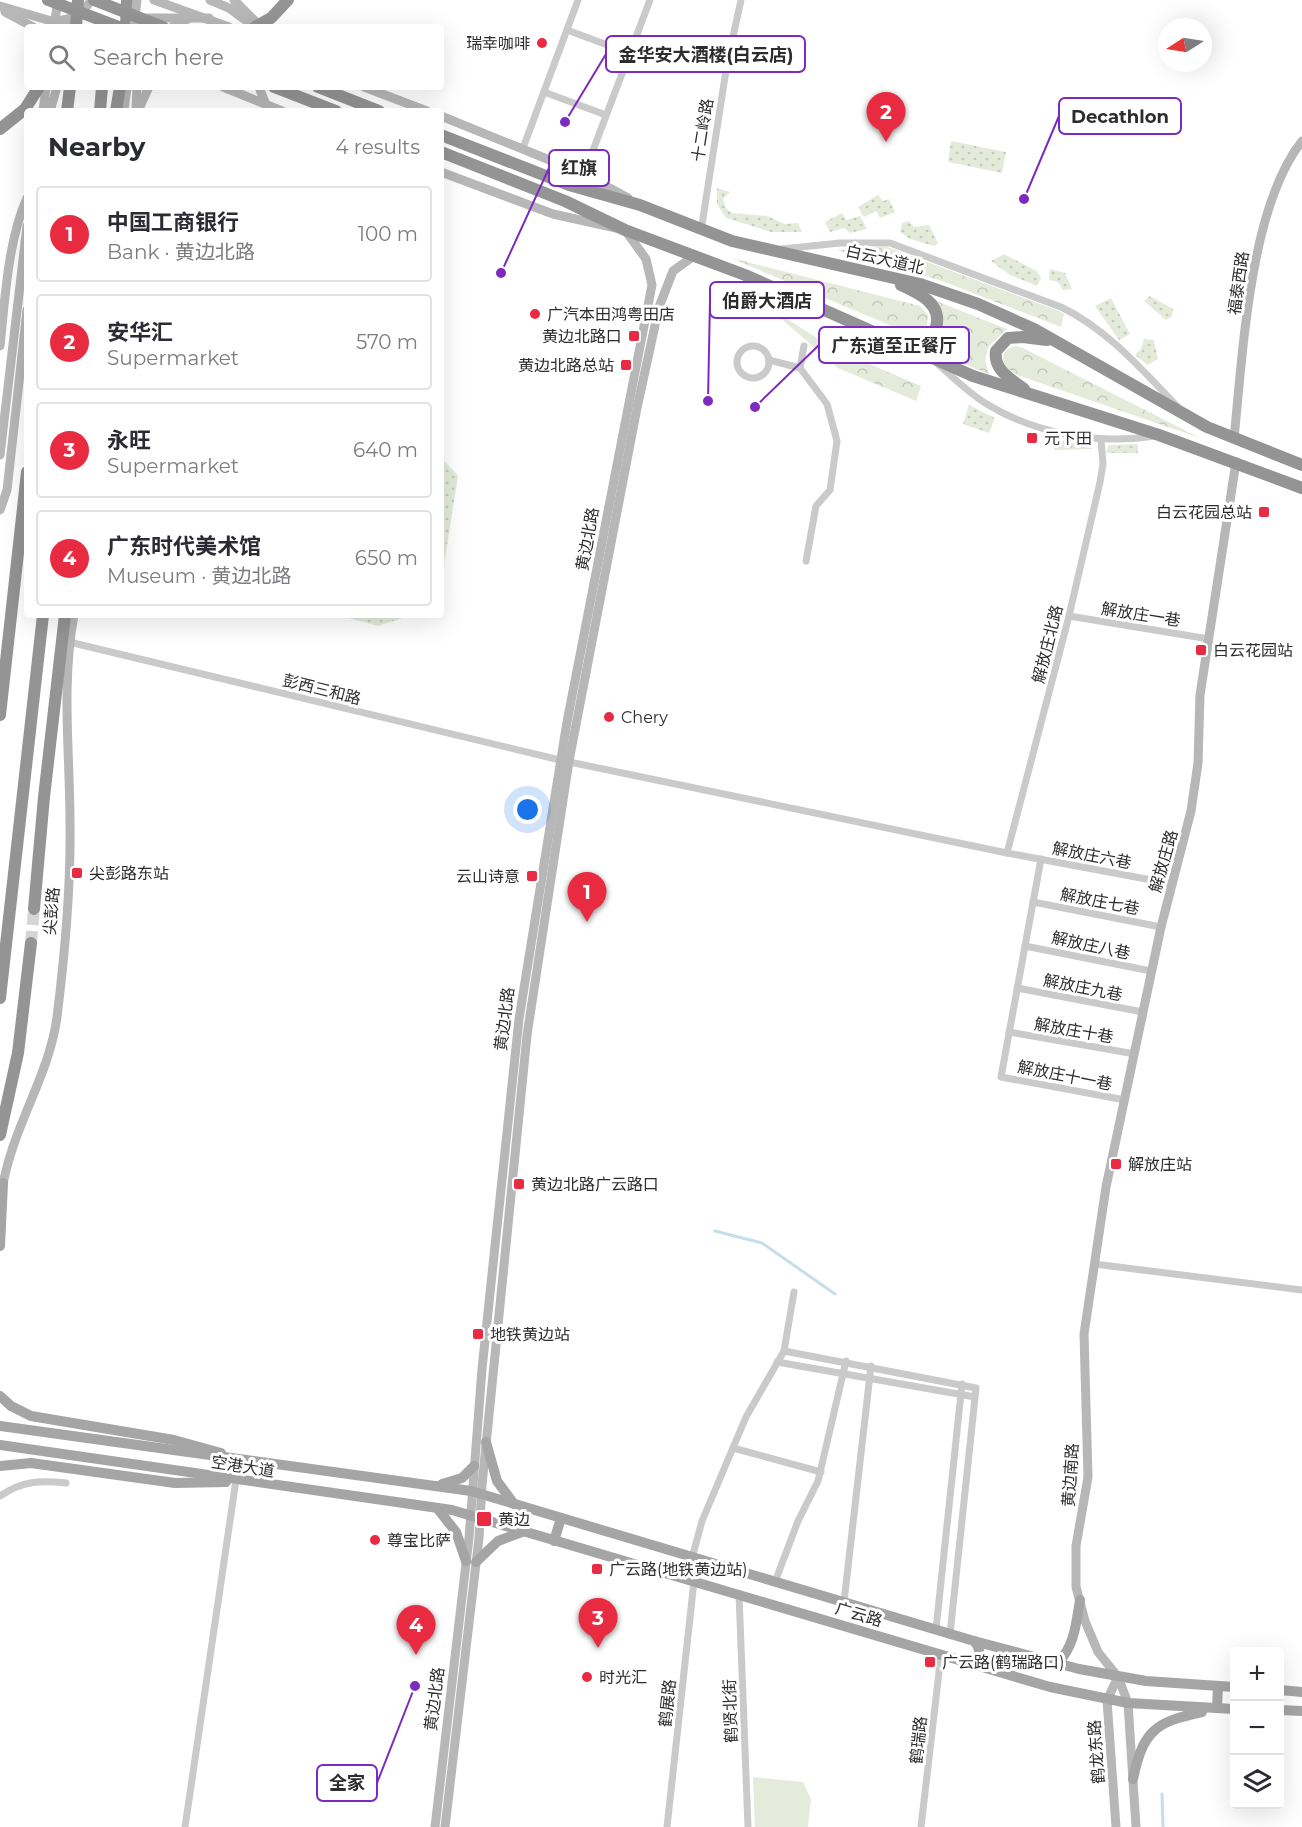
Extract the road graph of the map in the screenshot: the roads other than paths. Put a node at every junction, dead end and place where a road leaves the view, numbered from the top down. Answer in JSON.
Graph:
{"nodes":[{"id":1,"x":48,"y":0,"type":"edge"},
{"id":2,"x":58,"y":0,"type":"edge"},
{"id":3,"x":80,"y":0,"type":"edge"},
{"id":4,"x":93,"y":0,"type":"edge"},
{"id":5,"x":110,"y":0,"type":"edge"},
{"id":6,"x":128,"y":0,"type":"edge"},
{"id":7,"x":137,"y":0,"type":"edge"},
{"id":8,"x":154,"y":0,"type":"edge"},
{"id":9,"x":210,"y":0,"type":"edge"},
{"id":10,"x":234,"y":0,"type":"edge"},
{"id":11,"x":288,"y":0,"type":"edge"},
{"id":12,"x":578,"y":0,"type":"edge"},
{"id":13,"x":650,"y":0,"type":"edge"},
{"id":14,"x":741,"y":0,"type":"edge"},
{"id":15,"x":0,"y":8,"type":"edge"},
{"id":16,"x":208,"y":18,"type":"junction"},
{"id":17,"x":28,"y":24,"type":"edge"},
{"id":18,"x":54,"y":24,"type":"edge"},
{"id":19,"x":69,"y":24,"type":"edge"},
{"id":20,"x":73,"y":24,"type":"edge"},
{"id":21,"x":74,"y":24,"type":"edge"},
{"id":22,"x":108,"y":24,"type":"edge"},
{"id":23,"x":111,"y":24,"type":"edge"},
{"id":24,"x":117,"y":24,"type":"edge"},
{"id":25,"x":126,"y":24,"type":"edge"},
{"id":26,"x":133,"y":24,"type":"edge"},
{"id":27,"x":134,"y":24,"type":"edge"},
{"id":28,"x":158,"y":24,"type":"edge"},
{"id":29,"x":174,"y":24,"type":"edge"},
{"id":30,"x":222,"y":24,"type":"edge"},
{"id":31,"x":251,"y":24,"type":"edge"},
{"id":32,"x":259,"y":24,"type":"edge"},
{"id":33,"x":260,"y":24,"type":"edge"},
{"id":34,"x":567,"y":30,"type":"junction"},
{"id":35,"x":629,"y":53,"type":"junction"},
{"id":36,"x":37,"y":90,"type":"edge"},
{"id":37,"x":48,"y":90,"type":"edge"},
{"id":38,"x":56,"y":90,"type":"edge"},
{"id":39,"x":60,"y":90,"type":"edge"},
{"id":40,"x":70,"y":90,"type":"edge"},
{"id":41,"x":102,"y":90,"type":"edge"},
{"id":42,"x":120,"y":90,"type":"edge"},
{"id":43,"x":127,"y":90,"type":"edge"},
{"id":44,"x":136,"y":90,"type":"edge"},
{"id":45,"x":147,"y":90,"type":"edge"},
{"id":46,"x":230,"y":90,"type":"edge"},
{"id":47,"x":259,"y":90,"type":"edge"},
{"id":48,"x":282,"y":90,"type":"edge"},
{"id":49,"x":326,"y":90,"type":"edge"},
{"id":50,"x":372,"y":90,"type":"edge"},
{"id":51,"x":544,"y":92,"type":"junction"},
{"id":52,"x":266,"y":105,"type":"junction"},
{"id":53,"x":26,"y":108,"type":"edge"},
{"id":54,"x":48,"y":108,"type":"edge"},
{"id":55,"x":48,"y":108,"type":"edge"},
{"id":56,"x":49,"y":108,"type":"edge"},
{"id":57,"x":67,"y":108,"type":"edge"},
{"id":58,"x":100,"y":108,"type":"edge"},
{"id":59,"x":116,"y":108,"type":"edge"},
{"id":60,"x":124,"y":108,"type":"edge"},
{"id":61,"x":136,"y":108,"type":"edge"},
{"id":62,"x":138,"y":108,"type":"edge"},
{"id":63,"x":274,"y":108,"type":"edge"},
{"id":64,"x":328,"y":108,"type":"edge"},
{"id":65,"x":371,"y":108,"type":"edge"},
{"id":66,"x":419,"y":108,"type":"edge"},
{"id":67,"x":24,"y":111,"type":"edge"},
{"id":68,"x":606,"y":115,"type":"junction"},
{"id":69,"x":444,"y":117,"type":"edge"},
{"id":70,"x":0,"y":129,"type":"edge"},
{"id":71,"x":444,"y":136,"type":"edge"},
{"id":72,"x":1302,"y":141,"type":"edge"},
{"id":73,"x":524,"y":148,"type":"junction"},
{"id":74,"x":444,"y":153,"type":"edge"},
{"id":75,"x":444,"y":173,"type":"edge"},
{"id":76,"x":584,"y":174,"type":"junction"},
{"id":77,"x":24,"y":204,"type":"edge"},
{"id":78,"x":640,"y":206,"type":"junction"},
{"id":79,"x":625,"y":230,"type":"junction"},
{"id":80,"x":701,"y":231,"type":"junction"},
{"id":81,"x":24,"y":251,"type":"edge"},
{"id":82,"x":767,"y":251,"type":"junction"},
{"id":83,"x":695,"y":255,"type":"junction"},
{"id":84,"x":877,"y":274,"type":"junction"},
{"id":85,"x":872,"y":332,"type":"junction"},
{"id":86,"x":24,"y":337,"type":"edge"},
{"id":87,"x":1057,"y":342,"type":"junction"},
{"id":88,"x":0,"y":346,"type":"edge"},
{"id":89,"x":804,"y":346,"type":"dead end"},
{"id":90,"x":932,"y":358,"type":"junction"},
{"id":91,"x":769,"y":360,"type":"junction"},
{"id":92,"x":800,"y":368,"type":"junction"},
{"id":93,"x":1037,"y":398,"type":"junction"},
{"id":94,"x":1189,"y":419,"type":"junction"},
{"id":95,"x":1159,"y":435,"type":"junction"},
{"id":96,"x":1234,"y":438,"type":"junction"},
{"id":97,"x":1101,"y":440,"type":"junction"},
{"id":98,"x":0,"y":455,"type":"edge"},
{"id":99,"x":1236,"y":462,"type":"junction"},
{"id":100,"x":1302,"y":465,"type":"edge"},
{"id":101,"x":1302,"y":488,"type":"edge"},
{"id":102,"x":24,"y":499,"type":"edge"},
{"id":103,"x":0,"y":510,"type":"edge"},
{"id":104,"x":806,"y":561,"type":"dead end"},
{"id":105,"x":1069,"y":616,"type":"junction"},
{"id":106,"x":43,"y":618,"type":"edge"},
{"id":107,"x":61,"y":618,"type":"edge"},
{"id":108,"x":65,"y":618,"type":"edge"},
{"id":109,"x":72,"y":618,"type":"edge"},
{"id":110,"x":1209,"y":639,"type":"junction"},
{"id":111,"x":69,"y":642,"type":"junction"},
{"id":112,"x":60,"y":662,"type":"junction"},
{"id":113,"x":1,"y":709,"type":"edge"},
{"id":114,"x":0,"y":715,"type":"edge"},
{"id":115,"x":564,"y":761,"type":"junction"},
{"id":116,"x":1006,"y":852,"type":"junction"},
{"id":117,"x":1041,"y":859,"type":"junction"},
{"id":118,"x":1173,"y":884,"type":"junction"},
{"id":119,"x":1033,"y":902,"type":"junction"},
{"id":120,"x":34,"y":909,"type":"tunnel mouth"},
{"id":121,"x":1161,"y":927,"type":"junction"},
{"id":122,"x":31,"y":943,"type":"tunnel mouth"},
{"id":123,"x":1025,"y":946,"type":"junction"},
{"id":124,"x":1151,"y":971,"type":"junction"},
{"id":125,"x":1017,"y":988,"type":"junction"},
{"id":126,"x":0,"y":998,"type":"edge"},
{"id":127,"x":1143,"y":1012,"type":"junction"},
{"id":128,"x":1009,"y":1032,"type":"junction"},
{"id":129,"x":1135,"y":1054,"type":"junction"},
{"id":130,"x":1125,"y":1100,"type":"junction"},
{"id":131,"x":0,"y":1135,"type":"edge"},
{"id":132,"x":3,"y":1183,"type":"junction"},
{"id":133,"x":0,"y":1201,"type":"edge"},
{"id":134,"x":0,"y":1246,"type":"edge"},
{"id":135,"x":1094,"y":1264,"type":"junction"},
{"id":136,"x":1302,"y":1290,"type":"edge"},
{"id":137,"x":794,"y":1292,"type":"dead end"},
{"id":138,"x":784,"y":1351,"type":"junction"},
{"id":139,"x":777,"y":1362,"type":"junction"},
{"id":140,"x":846,"y":1362,"type":"junction"},
{"id":141,"x":871,"y":1366,"type":"junction"},
{"id":142,"x":870,"y":1379,"type":"junction"},
{"id":143,"x":962,"y":1384,"type":"junction"},
{"id":144,"x":961,"y":1395,"type":"junction"},
{"id":145,"x":0,"y":1396,"type":"edge"},
{"id":146,"x":975,"y":1397,"type":"junction"},
{"id":147,"x":0,"y":1426,"type":"edge"},
{"id":148,"x":486,"y":1442,"type":"junction"},
{"id":149,"x":0,"y":1445,"type":"edge"},
{"id":150,"x":732,"y":1448,"type":"junction"},
{"id":151,"x":238,"y":1460,"type":"junction"},
{"id":152,"x":0,"y":1466,"type":"edge"},
{"id":153,"x":474,"y":1466,"type":"junction"},
{"id":154,"x":821,"y":1472,"type":"junction"},
{"id":155,"x":236,"y":1480,"type":"junction"},
{"id":156,"x":388,"y":1480,"type":"junction"},
{"id":157,"x":66,"y":1483,"type":"dead end"},
{"id":158,"x":439,"y":1485,"type":"junction"},
{"id":159,"x":476,"y":1492,"type":"junction"},
{"id":160,"x":0,"y":1496,"type":"edge"},
{"id":161,"x":383,"y":1501,"type":"junction"},
{"id":162,"x":515,"y":1504,"type":"junction"},
{"id":163,"x":438,"y":1508,"type":"junction"},
{"id":164,"x":475,"y":1517,"type":"junction"},
{"id":165,"x":561,"y":1518,"type":"junction"},
{"id":166,"x":523,"y":1532,"type":"junction"},
{"id":167,"x":554,"y":1541,"type":"junction"},
{"id":168,"x":692,"y":1558,"type":"junction"},
{"id":169,"x":471,"y":1562,"type":"junction"},
{"id":170,"x":694,"y":1581,"type":"junction"},
{"id":171,"x":776,"y":1582,"type":"junction"},
{"id":172,"x":738,"y":1594,"type":"junction"},
{"id":173,"x":1080,"y":1600,"type":"junction"},
{"id":174,"x":844,"y":1602,"type":"junction"},
{"id":175,"x":936,"y":1629,"type":"junction"},
{"id":176,"x":950,"y":1634,"type":"junction"},
{"id":177,"x":974,"y":1641,"type":"junction"},
{"id":178,"x":941,"y":1655,"type":"junction"},
{"id":179,"x":1058,"y":1663,"type":"junction"},
{"id":180,"x":973,"y":1665,"type":"junction"},
{"id":181,"x":1118,"y":1677,"type":"junction"},
{"id":182,"x":1218,"y":1686,"type":"junction"},
{"id":183,"x":1230,"y":1687,"type":"edge"},
{"id":184,"x":1284,"y":1690,"type":"edge"},
{"id":185,"x":1302,"y":1692,"type":"edge"},
{"id":186,"x":1107,"y":1700,"type":"junction"},
{"id":187,"x":1128,"y":1703,"type":"junction"},
{"id":188,"x":1217,"y":1708,"type":"junction"},
{"id":189,"x":1230,"y":1709,"type":"edge"},
{"id":190,"x":1284,"y":1710,"type":"edge"},
{"id":191,"x":1302,"y":1711,"type":"edge"},
{"id":192,"x":1134,"y":1779,"type":"junction"},
{"id":193,"x":1113,"y":1780,"type":"junction"},
{"id":194,"x":185,"y":1827,"type":"edge"},
{"id":195,"x":435,"y":1827,"type":"edge"},
{"id":196,"x":445,"y":1827,"type":"edge"},
{"id":197,"x":668,"y":1827,"type":"edge"},
{"id":198,"x":748,"y":1827,"type":"edge"},
{"id":199,"x":921,"y":1827,"type":"edge"},
{"id":200,"x":1116,"y":1827,"type":"edge"},
{"id":201,"x":1136,"y":1827,"type":"edge"}],
"edges":[{"from":1,"to":23,"type":"highway","bridge":true},
{"from":2,"to":18,"type":"street","bridge":true},
{"from":3,"to":20,"type":"highway","bridge":true},
{"from":4,"to":21,"type":"street"},
{"from":4,"to":28,"type":"highway","bridge":true},
{"from":5,"to":22,"type":"highway","bridge":true},
{"from":6,"to":25,"type":"highway"},
{"from":6,"to":26,"type":"street"},
{"from":7,"to":27,"type":"street","bridge":true},
{"from":8,"to":16,"type":"street"},
{"from":9,"to":31,"type":"street"},
{"from":10,"to":32,"type":"street"},
{"from":11,"to":33,"type":"highway","bridge":true},
{"from":12,"to":34,"type":"street"},
{"from":13,"to":35,"type":"street"},
{"from":14,"to":80,"type":"street","name":"十二岭路"},
{"from":15,"to":17,"type":"street"},
{"from":15,"to":18,"type":"street"},
{"from":16,"to":24,"type":"street"},
{"from":16,"to":29,"type":"street"},
{"from":16,"to":30,"type":"street"},
{"from":18,"to":19,"type":"street"},
{"from":34,"to":35,"type":"street"},
{"from":34,"to":51,"type":"street"},
{"from":35,"to":68,"type":"street"},
{"from":36,"to":53,"type":"highway"},
{"from":37,"to":54,"type":"street"},
{"from":38,"to":55,"type":"street"},
{"from":39,"to":56,"type":"street"},
{"from":40,"to":57,"type":"highway"},
{"from":41,"to":58,"type":"highway"},
{"from":42,"to":59,"type":"highway"},
{"from":43,"to":60,"type":"street"},
{"from":44,"to":61,"type":"street"},
{"from":45,"to":62,"type":"street"},
{"from":46,"to":52,"type":"street"},
{"from":47,"to":52,"type":"street"},
{"from":48,"to":64,"type":"highway"},
{"from":49,"to":65,"type":"highway"},
{"from":50,"to":66,"type":"street"},
{"from":51,"to":68,"type":"street"},
{"from":51,"to":73,"type":"street"},
{"from":52,"to":63,"type":"street"},
{"from":67,"to":70,"type":"highway"},
{"from":68,"to":76,"type":"street"},
{"from":69,"to":73,"type":"street"},
{"from":71,"to":78,"type":"highway","name":"白云大道北"},
{"from":72,"to":96,"type":"street","name":"福泰西路"},
{"from":73,"to":76,"type":"street"},
{"from":74,"to":79,"type":"highway"},
{"from":75,"to":79,"type":"street"},
{"from":76,"to":78,"type":"street"},
{"from":77,"to":88,"type":"street"},
{"from":78,"to":80,"type":"highway","name":"白云大道北"},
{"from":79,"to":83,"type":"highway"},
{"from":79,"to":115,"type":"street","name":"黄边北路"},
{"from":80,"to":82,"type":"highway","name":"白云大道北"},
{"from":81,"to":98,"type":"street"},
{"from":82,"to":84,"type":"highway","name":"白云大道北"},
{"from":82,"to":94,"type":"street"},
{"from":83,"to":85,"type":"highway"},
{"from":83,"to":115,"type":"street","name":"黄边北路"},
{"from":84,"to":85,"type":"highway"},
{"from":84,"to":87,"type":"highway","name":"白云大道北"},
{"from":85,"to":90,"type":"highway"},
{"from":86,"to":103,"type":"street"},
{"from":87,"to":93,"type":"highway"},
{"from":87,"to":94,"type":"highway","name":"白云大道北"},
{"from":89,"to":92,"type":"street"},
{"from":90,"to":93,"type":"highway"},
{"from":90,"to":97,"type":"street"},
{"from":91,"to":91,"type":"street"},
{"from":91,"to":92,"type":"street"},
{"from":92,"to":104,"type":"street"},
{"from":93,"to":95,"type":"highway"},
{"from":94,"to":96,"type":"highway","name":"白云大道北"},
{"from":95,"to":97,"type":"street"},
{"from":95,"to":99,"type":"highway"},
{"from":96,"to":100,"type":"highway","name":"白云大道北"},
{"from":97,"to":105,"type":"street","name":"解放庄北路"},
{"from":99,"to":101,"type":"highway"},
{"from":99,"to":110,"type":"street","name":"解放庄路"},
{"from":102,"to":113,"type":"highway"},
{"from":105,"to":110,"type":"street","name":"解放庄一巷"},
{"from":105,"to":116,"type":"street","name":"解放庄北路"},
{"from":106,"to":126,"type":"highway"},
{"from":107,"to":112,"type":"highway"},
{"from":108,"to":112,"type":"highway"},
{"from":109,"to":111,"type":"street","name":"尖彭路"},
{"from":110,"to":118,"type":"street","name":"解放庄路"},
{"from":111,"to":115,"type":"street","name":"彭西三和路"},
{"from":111,"to":132,"type":"street","name":"尖彭路"},
{"from":112,"to":120,"type":"highway"},
{"from":113,"to":114,"type":"highway"},
{"from":115,"to":116,"type":"street","name":"彭西三和路"},
{"from":115,"to":148,"type":"street","name":"黄边北路"},
{"from":115,"to":153,"type":"street","name":"黄边北路"},
{"from":116,"to":117,"type":"street","name":"解放庄六巷"},
{"from":117,"to":118,"type":"street","name":"解放庄六巷"},
{"from":117,"to":119,"type":"street"},
{"from":118,"to":121,"type":"street","name":"解放庄路"},
{"from":119,"to":121,"type":"street","name":"解放庄七巷"},
{"from":119,"to":123,"type":"street"},
{"from":121,"to":124,"type":"street","name":"解放庄路"},
{"from":122,"to":131,"type":"highway"},
{"from":123,"to":124,"type":"street","name":"解放庄八巷"},
{"from":123,"to":125,"type":"street"},
{"from":124,"to":127,"type":"street","name":"解放庄路"},
{"from":125,"to":127,"type":"street","name":"解放庄九巷"},
{"from":125,"to":128,"type":"street"},
{"from":127,"to":129,"type":"street","name":"解放庄路"},
{"from":128,"to":129,"type":"street","name":"解放庄十巷"},
{"from":128,"to":130,"type":"street","name":"解放庄十一巷"},
{"from":129,"to":130,"type":"street","name":"解放庄路"},
{"from":130,"to":135,"type":"street","name":"解放庄路"},
{"from":132,"to":133,"type":"street","name":"尖彭路"},
{"from":132,"to":134,"type":"main road"},
{"from":135,"to":136,"type":"street"},
{"from":135,"to":173,"type":"street","name":"黄边南路"},
{"from":137,"to":138,"type":"street"},
{"from":138,"to":139,"type":"street"},
{"from":138,"to":140,"type":"street"},
{"from":139,"to":142,"type":"street"},
{"from":139,"to":150,"type":"street"},
{"from":140,"to":141,"type":"street"},
{"from":140,"to":154,"type":"street"},
{"from":141,"to":142,"type":"street"},
{"from":141,"to":143,"type":"street"},
{"from":142,"to":144,"type":"street"},
{"from":142,"to":174,"type":"street"},
{"from":143,"to":144,"type":"street"},
{"from":143,"to":146,"type":"street"},
{"from":144,"to":146,"type":"street"},
{"from":144,"to":175,"type":"street"},
{"from":145,"to":151,"type":"main road"},
{"from":146,"to":176,"type":"street"},
{"from":147,"to":151,"type":"main road","name":"空港大道"},
{"from":148,"to":159,"type":"street","name":"黄边北路"},
{"from":148,"to":162,"type":"main road"},
{"from":149,"to":155,"type":"main road","name":"空港大道"},
{"from":150,"to":154,"type":"street"},
{"from":150,"to":168,"type":"street"},
{"from":151,"to":156,"type":"main road","name":"空港大道"},
{"from":152,"to":155,"type":"main road"},
{"from":153,"to":158,"type":"main road"},
{"from":153,"to":159,"type":"street","name":"黄边北路"},
{"from":154,"to":171,"type":"street"},
{"from":155,"to":161,"type":"main road","name":"空港大道"},
{"from":155,"to":194,"type":"street"},
{"from":156,"to":158,"type":"main road","name":"空港大道"},
{"from":156,"to":161,"type":"main road"},
{"from":157,"to":160,"type":"street"},
{"from":158,"to":159,"type":"main road","name":"空港大道"},
{"from":159,"to":162,"type":"main road","name":"广云路"},
{"from":159,"to":164,"type":"street","name":"黄边北路"},
{"from":161,"to":163,"type":"main road","name":"空港大道"},
{"from":162,"to":165,"type":"main road","name":"广云路"},
{"from":163,"to":164,"type":"main road","name":"空港大道"},
{"from":163,"to":169,"type":"main road"},
{"from":164,"to":166,"type":"main road","name":"广云路"},
{"from":164,"to":169,"type":"street","name":"黄边北路"},
{"from":165,"to":167,"type":"main road"},
{"from":165,"to":168,"type":"main road","name":"广云路"},
{"from":166,"to":167,"type":"main road","name":"广云路"},
{"from":166,"to":169,"type":"main road"},
{"from":167,"to":170,"type":"main road","name":"广云路"},
{"from":168,"to":171,"type":"main road","name":"广云路"},
{"from":169,"to":195,"type":"street","name":"黄边北路"},
{"from":169,"to":196,"type":"street","name":"黄边北路"},
{"from":170,"to":172,"type":"main road","name":"广云路"},
{"from":170,"to":197,"type":"street","name":"鹤展路"},
{"from":171,"to":174,"type":"main road","name":"广云路"},
{"from":172,"to":178,"type":"main road","name":"广云路"},
{"from":172,"to":198,"type":"street","name":"鹤贤北街"},
{"from":173,"to":179,"type":"main road"},
{"from":173,"to":181,"type":"street","name":"黄边南路"},
{"from":174,"to":175,"type":"main road","name":"广云路"},
{"from":175,"to":176,"type":"main road","name":"广云路"},
{"from":176,"to":177,"type":"main road","name":"广云路"},
{"from":177,"to":179,"type":"main road","name":"广云路"},
{"from":177,"to":180,"type":"main road"},
{"from":178,"to":180,"type":"main road","name":"广云路"},
{"from":178,"to":199,"type":"street","name":"鹤瑞路"},
{"from":179,"to":181,"type":"main road","name":"广云路"},
{"from":180,"to":186,"type":"main road","name":"广云路"},
{"from":181,"to":182,"type":"main road","name":"广云路"},
{"from":181,"to":186,"type":"street","name":"鹤龙东路"},
{"from":181,"to":187,"type":"street","name":"黄边南路"},
{"from":182,"to":183,"type":"main road","name":"广云路"},
{"from":182,"to":188,"type":"main road"},
{"from":184,"to":185,"type":"main road"},
{"from":186,"to":187,"type":"main road","name":"广云路"},
{"from":186,"to":193,"type":"street","name":"鹤龙东路"},
{"from":187,"to":188,"type":"main road","name":"广云路"},
{"from":187,"to":192,"type":"street"},
{"from":188,"to":189,"type":"main road","name":"广云路"},
{"from":188,"to":192,"type":"main road"},
{"from":190,"to":191,"type":"main road"},
{"from":192,"to":193,"type":"street"},
{"from":192,"to":201,"type":"street"},
{"from":193,"to":200,"type":"street","name":"鹤龙东路"}]}
